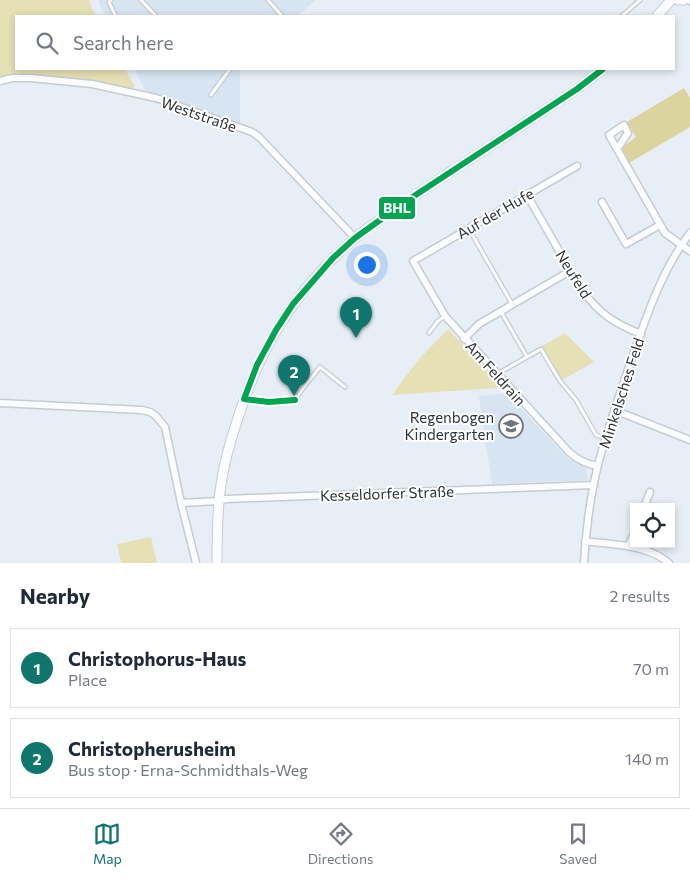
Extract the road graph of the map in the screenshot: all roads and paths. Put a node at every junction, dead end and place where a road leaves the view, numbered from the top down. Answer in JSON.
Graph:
{"nodes":[{"id":1,"x":111,"y":0,"type":"edge"},
{"id":2,"x":141,"y":0,"type":"edge"},
{"id":3,"x":268,"y":0,"type":"edge"},
{"id":4,"x":640,"y":0,"type":"edge"},
{"id":5,"x":671,"y":0,"type":"edge"},
{"id":6,"x":678,"y":0,"type":"edge"},
{"id":7,"x":684,"y":0,"type":"edge"},
{"id":8,"x":115,"y":15,"type":"edge"},
{"id":9,"x":155,"y":15,"type":"edge"},
{"id":10,"x":281,"y":15,"type":"edge"},
{"id":11,"x":623,"y":15,"type":"edge"},
{"id":12,"x":658,"y":15,"type":"edge"},
{"id":13,"x":229,"y":70,"type":"edge"},
{"id":14,"x":602,"y":70,"type":"edge"},
{"id":15,"x":0,"y":80,"type":"edge"},
{"id":16,"x":211,"y":95,"type":"dead end"},
{"id":17,"x":617,"y":149,"type":"dead end"},
{"id":18,"x":577,"y":166,"type":"dead end"},
{"id":19,"x":527,"y":195,"type":"junction"},
{"id":20,"x":602,"y":202,"type":"dead end"},
{"id":21,"x":660,"y":225,"type":"junction"},
{"id":22,"x":468,"y":228,"type":"junction"},
{"id":23,"x":690,"y":233,"type":"edge"},
{"id":24,"x":355,"y":238,"type":"junction"},
{"id":25,"x":681,"y":244,"type":"junction"},
{"id":26,"x":690,"y":251,"type":"edge"},
{"id":27,"x":413,"y":261,"type":"joint"},
{"id":28,"x":570,"y":271,"type":"junction"},
{"id":29,"x":512,"y":305,"type":"junction"},
{"id":30,"x":501,"y":312,"type":"junction"},
{"id":31,"x":445,"y":316,"type":"junction"},
{"id":32,"x":429,"y":333,"type":"dead end"},
{"id":33,"x":641,"y":334,"type":"junction"},
{"id":34,"x":464,"y":339,"type":"junction"},
{"id":35,"x":527,"y":356,"type":"junction"},
{"id":36,"x":497,"y":374,"type":"junction"},
{"id":37,"x":345,"y":387,"type":"dead end"},
{"id":38,"x":244,"y":399,"type":"junction"},
{"id":39,"x":295,"y":400,"type":"joint"},
{"id":40,"x":0,"y":404,"type":"edge"},
{"id":41,"x":614,"y":410,"type":"junction"},
{"id":42,"x":605,"y":438,"type":"junction"},
{"id":43,"x":690,"y":440,"type":"edge"},
{"id":44,"x":598,"y":466,"type":"junction"},
{"id":45,"x":594,"y":485,"type":"junction"},
{"id":46,"x":650,"y":492,"type":"dead end"},
{"id":47,"x":219,"y":501,"type":"junction"},
{"id":48,"x":181,"y":503,"type":"junction"},
{"id":49,"x":646,"y":503,"type":"edge"},
{"id":50,"x":585,"y":541,"type":"junction"},
{"id":51,"x":630,"y":542,"type":"edge"},
{"id":52,"x":628,"y":546,"type":"junction"},
{"id":53,"x":196,"y":563,"type":"edge"},
{"id":54,"x":217,"y":563,"type":"edge"},
{"id":55,"x":584,"y":563,"type":"edge"},
{"id":56,"x":669,"y":563,"type":"edge"}],
"edges":[{"from":1,"to":8,"type":"lane"},
{"from":2,"to":9,"type":"lane"},
{"from":3,"to":10,"type":"lane"},
{"from":4,"to":11,"type":"lane"},
{"from":5,"to":12,"type":"main road"},
{"from":6,"to":7,"type":"main road"},
{"from":13,"to":16,"type":"lane"},
{"from":14,"to":24,"type":"main road"},
{"from":15,"to":24,"type":"street","name":"Weststraße"},
{"from":17,"to":21,"type":"street"},
{"from":18,"to":19,"type":"street","name":"Auf der Hufe"},
{"from":19,"to":22,"type":"street","name":"Auf der Hufe"},
{"from":19,"to":28,"type":"street","name":"Neufeld"},
{"from":20,"to":21,"type":"street"},
{"from":21,"to":25,"type":"street"},
{"from":22,"to":27,"type":"street","name":"Auf der Hufe"},
{"from":22,"to":29,"type":"lane"},
{"from":23,"to":25,"type":"street","name":"Minkelsches Feld"},
{"from":24,"to":38,"type":"main road"},
{"from":25,"to":26,"type":"street"},
{"from":25,"to":33,"type":"street","name":"Minkelsches Feld"},
{"from":27,"to":31,"type":"street","name":"Am Feldrain"},
{"from":28,"to":29,"type":"street"},
{"from":28,"to":33,"type":"street","name":"Neufeld"},
{"from":29,"to":30,"type":"street"},
{"from":30,"to":34,"type":"street"},
{"from":30,"to":35,"type":"lane"},
{"from":31,"to":32,"type":"lane"},
{"from":31,"to":34,"type":"street","name":"Am Feldrain"},
{"from":33,"to":41,"type":"street","name":"Minkelsches Feld"},
{"from":34,"to":36,"type":"street","name":"Am Feldrain"},
{"from":35,"to":36,"type":"lane"},
{"from":35,"to":42,"type":"lane"},
{"from":36,"to":44,"type":"street","name":"Am Feldrain"},
{"from":37,"to":39,"type":"lane"},
{"from":38,"to":39,"type":"street"},
{"from":38,"to":47,"type":"main road"},
{"from":40,"to":48,"type":"street"},
{"from":41,"to":42,"type":"street","name":"Minkelsches Feld"},
{"from":41,"to":43,"type":"street"},
{"from":42,"to":44,"type":"street","name":"Minkelsches Feld"},
{"from":44,"to":45,"type":"street","name":"Minkelsches Feld"},
{"from":45,"to":47,"type":"street","name":"Kesseldorfer Straße"},
{"from":45,"to":50,"type":"street","name":"Minkelsches Feld"},
{"from":46,"to":49,"type":"street"},
{"from":47,"to":48,"type":"street","name":"Kesseldorfer Straße"},
{"from":47,"to":54,"type":"main road"},
{"from":48,"to":53,"type":"street"},
{"from":50,"to":52,"type":"street"},
{"from":50,"to":55,"type":"street","name":"Minkelsches Feld"},
{"from":51,"to":52,"type":"street"},
{"from":52,"to":56,"type":"street"}]}
